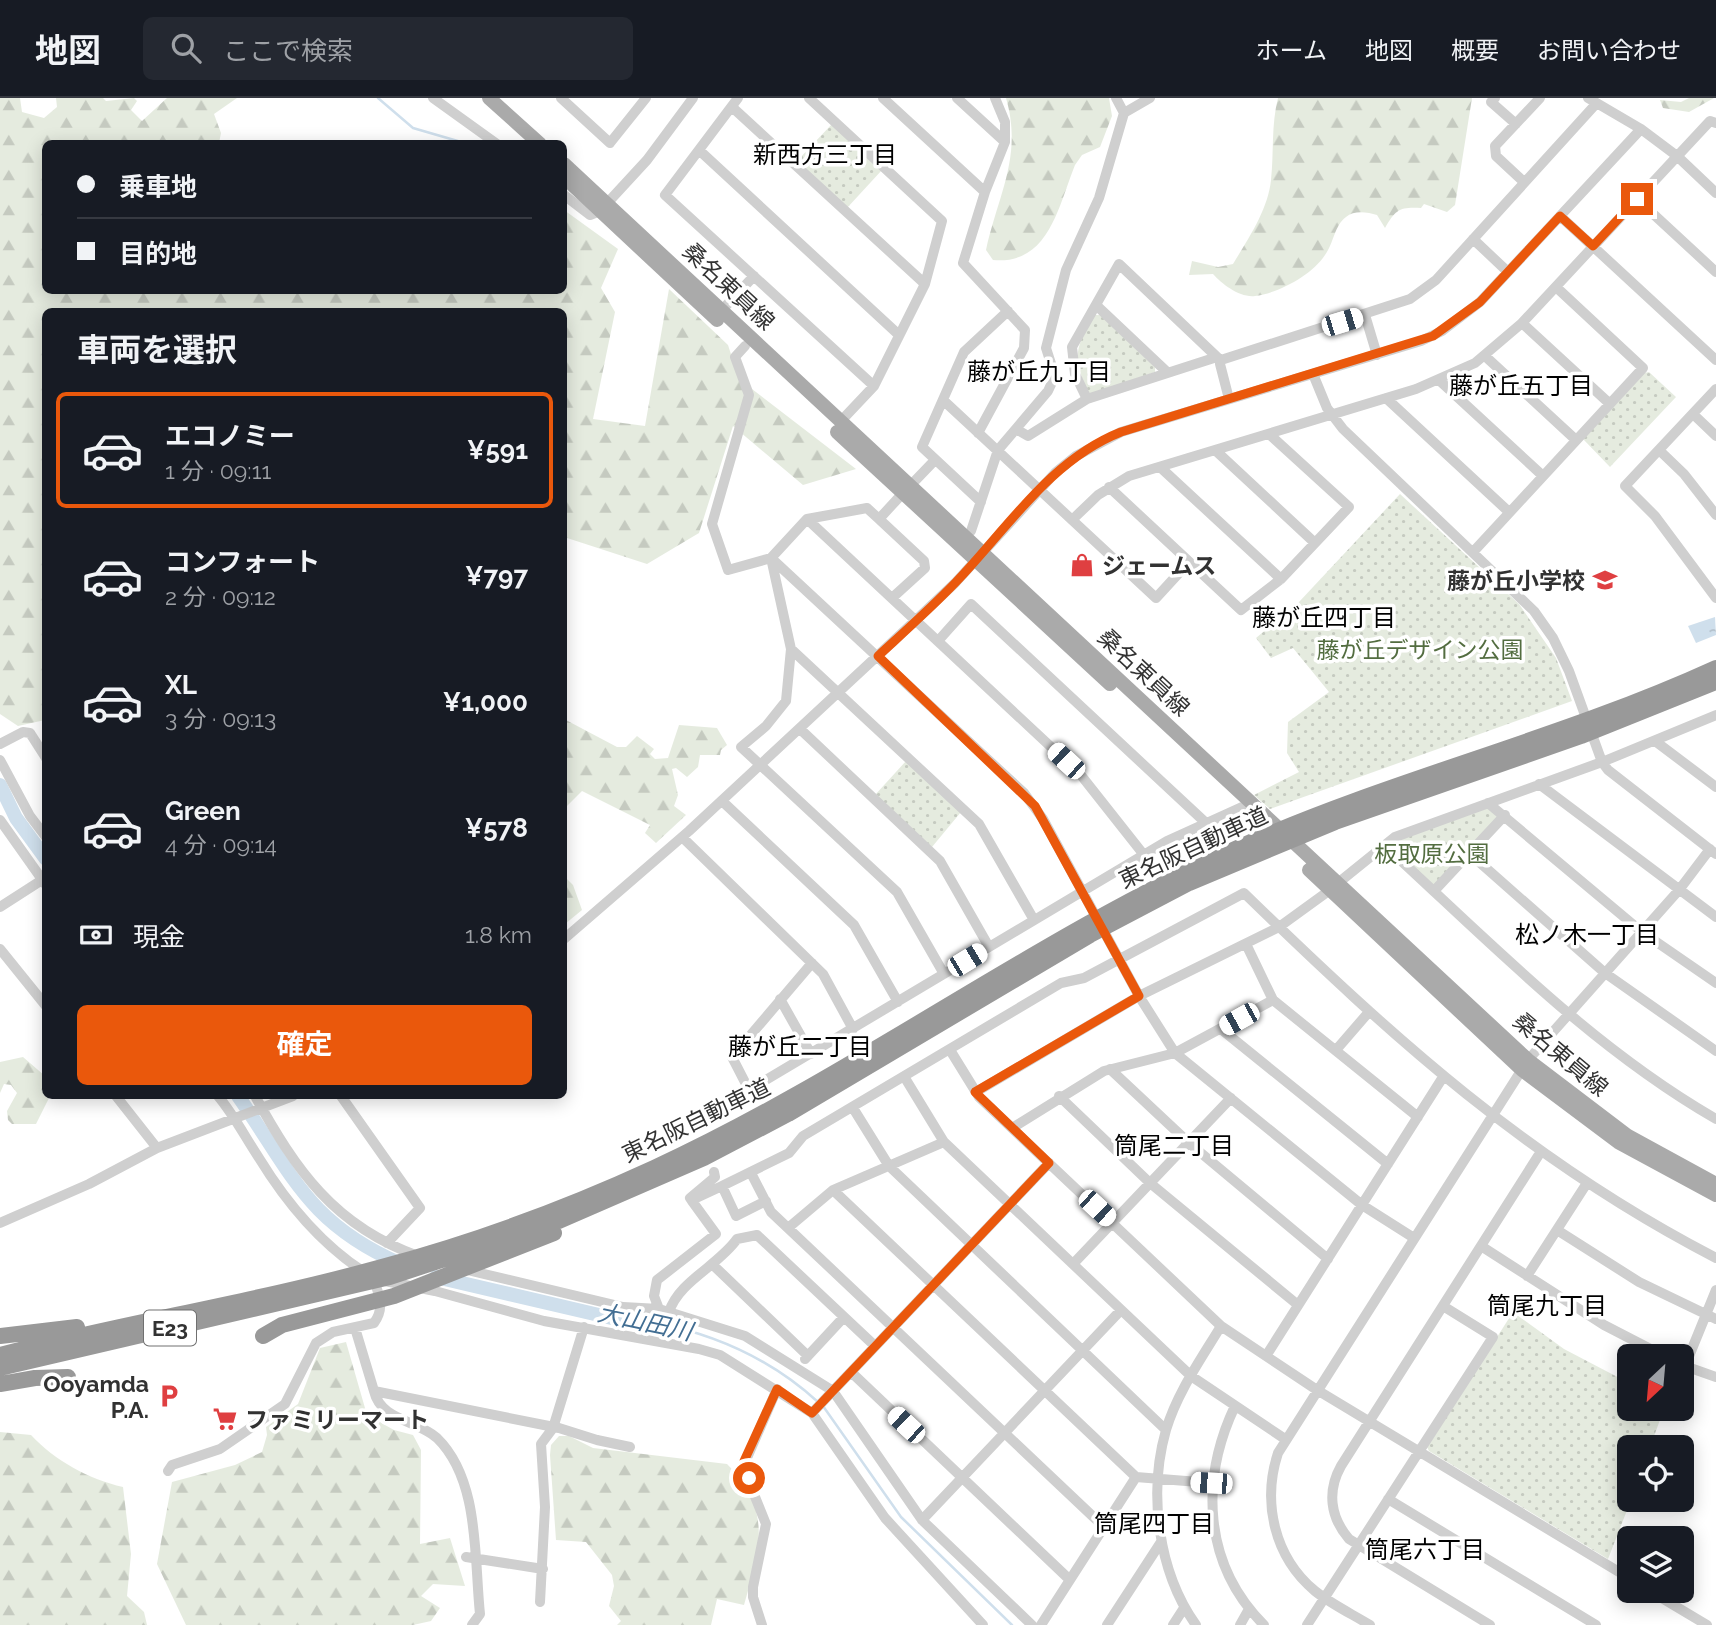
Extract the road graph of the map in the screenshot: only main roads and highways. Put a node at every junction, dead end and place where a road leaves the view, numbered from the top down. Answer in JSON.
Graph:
{"nodes":[{"id":1,"x":477,"y":98,"type":"edge"},
{"id":2,"x":489,"y":98,"type":"edge"},
{"id":3,"x":531,"y":140,"type":"edge"},
{"id":4,"x":532,"y":140,"type":"edge"},
{"id":5,"x":567,"y":170,"type":"edge"},
{"id":6,"x":567,"y":179,"type":"edge"},
{"id":7,"x":604,"y":206,"type":"junction"},
{"id":8,"x":907,"y":489,"type":"junction"},
{"id":9,"x":978,"y":557,"type":"junction"},
{"id":10,"x":1716,"y":668,"type":"edge"},
{"id":11,"x":1716,"y":682,"type":"edge"},
{"id":12,"x":1246,"y":805,"type":"junction"},
{"id":13,"x":1525,"y":1065,"type":"junction"},
{"id":14,"x":1716,"y":1184,"type":"edge"},
{"id":15,"x":1716,"y":1195,"type":"edge"},
{"id":16,"x":617,"y":1197,"type":"junction"},
{"id":17,"x":143,"y":1321,"type":"junction"},
{"id":18,"x":0,"y":1336,"type":"edge"},
{"id":19,"x":263,"y":1336,"type":"dead end"},
{"id":20,"x":0,"y":1355,"type":"edge"},
{"id":21,"x":0,"y":1368,"type":"edge"},
{"id":22,"x":68,"y":1377,"type":"dead end"},
{"id":23,"x":0,"y":1384,"type":"edge"}],
"edges":[{"from":1,"to":3,"type":"main road"},
{"from":2,"to":4,"type":"main road"},
{"from":5,"to":7,"type":"main road"},
{"from":6,"to":7,"type":"main road","name":"桑名東員線"},
{"from":7,"to":8,"type":"main road","name":"桑名東員線"},
{"from":7,"to":8,"type":"main road","name":"桑名東員線"},
{"from":8,"to":9,"type":"main road","name":"桑名東員線"},
{"from":9,"to":12,"type":"main road","name":"桑名東員線"},
{"from":9,"to":12,"type":"main road","name":"桑名東員線"},
{"from":10,"to":17,"type":"highway","name":"東名阪自動車道","number":"E23"},
{"from":11,"to":16,"type":"highway","name":"東名阪自動車道","number":"E23"},
{"from":12,"to":13,"type":"main road","name":"桑名東員線"},
{"from":13,"to":14,"type":"main road","name":"桑名東員線"},
{"from":13,"to":15,"type":"main road","name":"桑名東員線"},
{"from":16,"to":19,"type":"highway"},
{"from":16,"to":21,"type":"highway","name":"東名阪自動車道","number":"E23"},
{"from":17,"to":18,"type":"highway"},
{"from":17,"to":20,"type":"highway","name":"東名阪自動車道","number":"E23"},
{"from":22,"to":23,"type":"highway"}]}
